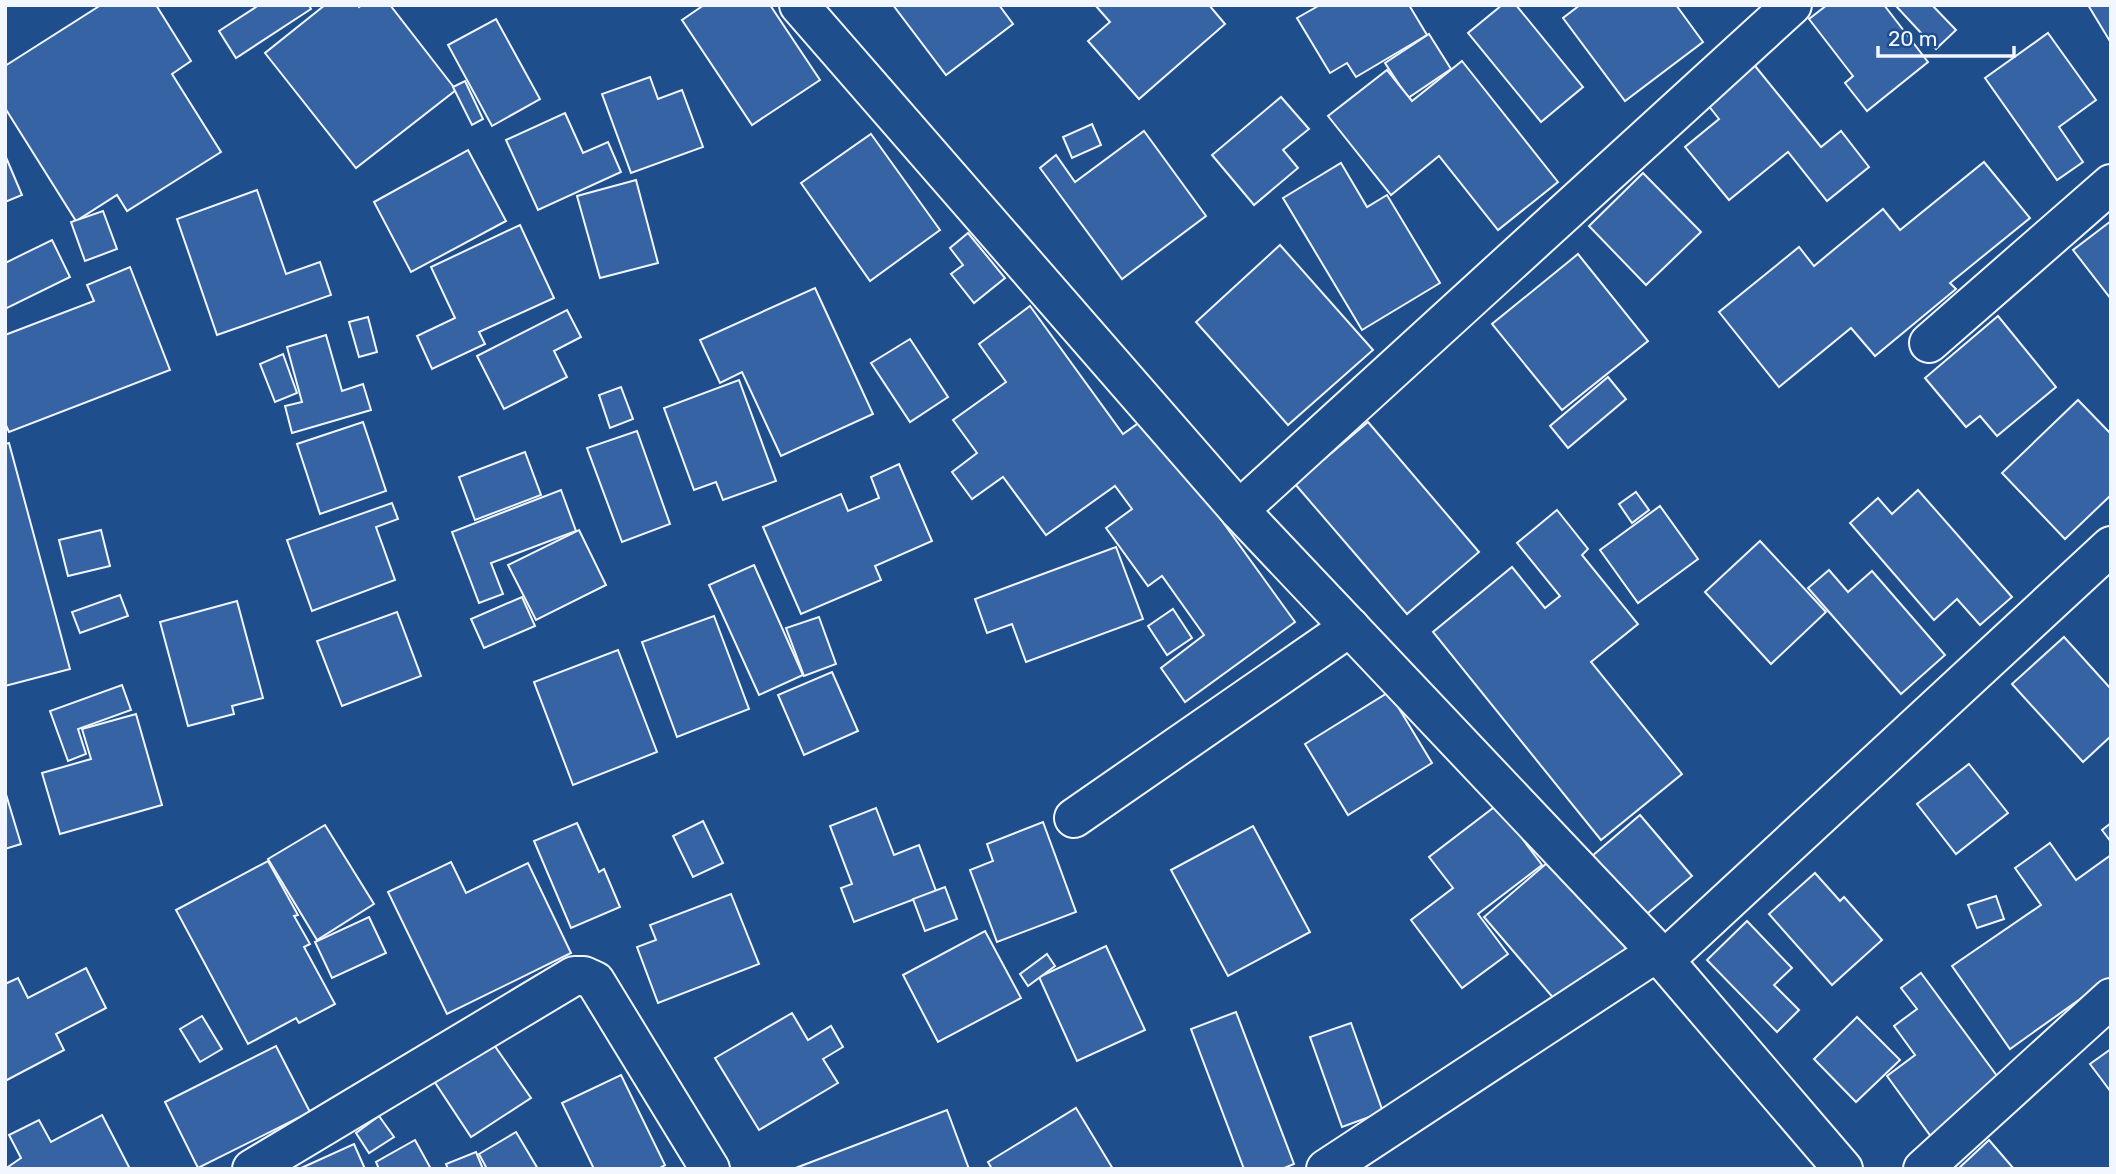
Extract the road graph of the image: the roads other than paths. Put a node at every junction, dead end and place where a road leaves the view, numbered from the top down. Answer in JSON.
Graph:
{"nodes":[{"id":1,"x":799,"y":5,"type":"edge"},
{"id":2,"x":1792,"y":5,"type":"edge"},
{"id":3,"x":2111,"y":184,"type":"edge"},
{"id":4,"x":1929,"y":343,"type":"dead end"},
{"id":5,"x":1239,"y":510,"type":"junction"},
{"id":6,"x":2111,"y":546,"type":"edge"},
{"id":7,"x":1350,"y":627,"type":"junction"},
{"id":8,"x":1074,"y":818,"type":"dead end"},
{"id":9,"x":1660,"y":956,"type":"junction"},
{"id":10,"x":2111,"y":998,"type":"edge"},
{"id":11,"x":252,"y":1169,"type":"edge"},
{"id":12,"x":710,"y":1169,"type":"edge"},
{"id":13,"x":1325,"y":1169,"type":"edge"},
{"id":14,"x":1843,"y":1169,"type":"edge"},
{"id":15,"x":1923,"y":1169,"type":"edge"}],
"edges":[{"from":1,"to":5,"type":"street"},
{"from":2,"to":5,"type":"street"},
{"from":3,"to":4,"type":"street"},
{"from":5,"to":7,"type":"street"},
{"from":6,"to":9,"type":"street"},
{"from":7,"to":8,"type":"street"},
{"from":7,"to":9,"type":"street"},
{"from":9,"to":13,"type":"street"},
{"from":9,"to":14,"type":"street"},
{"from":10,"to":15,"type":"street"},
{"from":11,"to":12,"type":"street"}]}
